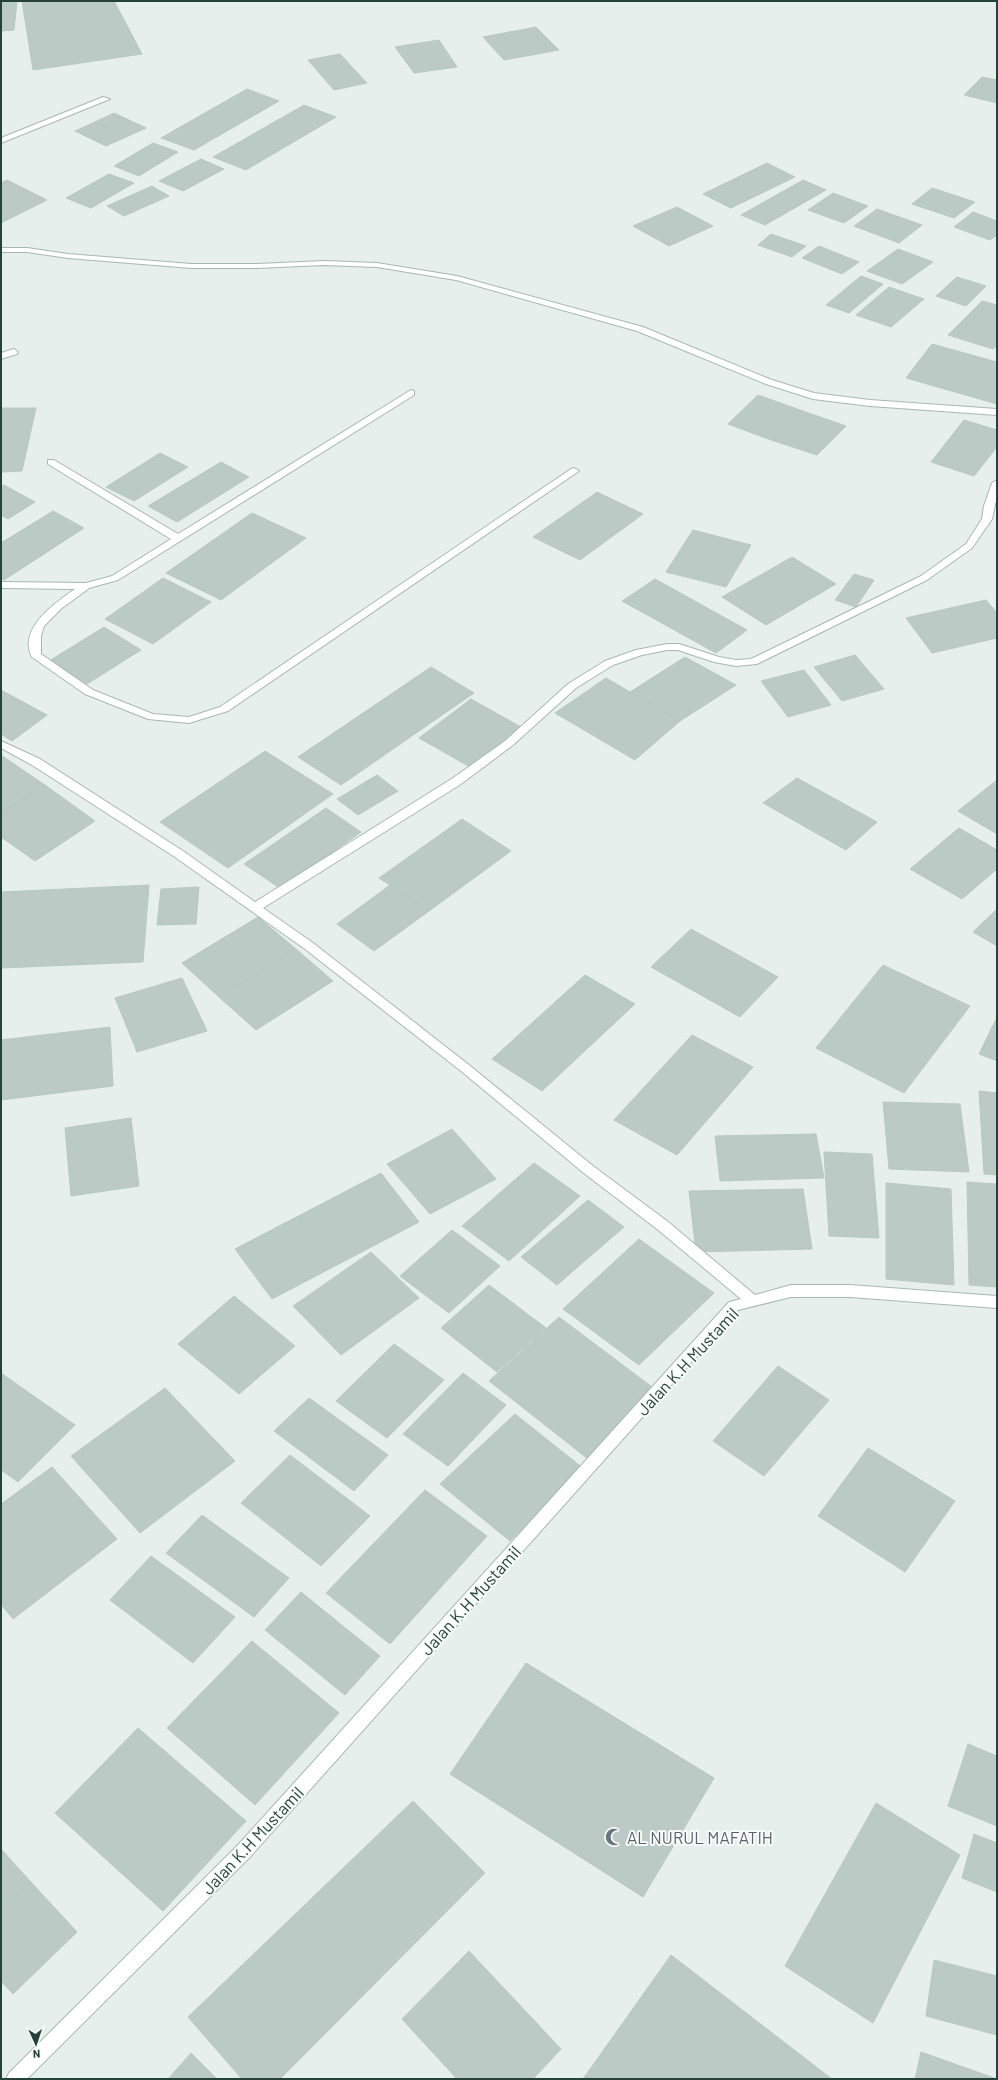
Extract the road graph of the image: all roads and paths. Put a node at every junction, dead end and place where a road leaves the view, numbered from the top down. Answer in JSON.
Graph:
{"nodes":[{"id":1,"x":106,"y":99,"type":"dead end"},
{"id":2,"x":1,"y":141,"type":"edge"},
{"id":3,"x":1,"y":250,"type":"edge"},
{"id":4,"x":14,"y":352,"type":"dead end"},
{"id":5,"x":1,"y":356,"type":"edge"},
{"id":6,"x":412,"y":393,"type":"dead end"},
{"id":7,"x":997,"y":412,"type":"edge"},
{"id":8,"x":51,"y":462,"type":"dead end"},
{"id":9,"x":574,"y":471,"type":"dead end"},
{"id":10,"x":997,"y":483,"type":"edge"},
{"id":11,"x":179,"y":539,"type":"junction"},
{"id":12,"x":1,"y":585,"type":"edge"},
{"id":13,"x":86,"y":586,"type":"junction"},
{"id":14,"x":1,"y":744,"type":"edge"},
{"id":15,"x":255,"y":908,"type":"junction"},
{"id":16,"x":753,"y":1301,"type":"junction"},
{"id":17,"x":997,"y":1302,"type":"edge"},
{"id":18,"x":14,"y":2079,"type":"edge"}],
"edges":[{"from":1,"to":2,"type":"street"},
{"from":3,"to":7,"type":"street"},
{"from":4,"to":5,"type":"street"},
{"from":6,"to":11,"type":"street"},
{"from":8,"to":11,"type":"street"},
{"from":9,"to":13,"type":"street"},
{"from":10,"to":15,"type":"street"},
{"from":11,"to":13,"type":"street"},
{"from":12,"to":13,"type":"street"},
{"from":14,"to":15,"type":"street"},
{"from":15,"to":16,"type":"street"},
{"from":16,"to":17,"type":"street","name":"Jalan K.H Mustamil"},
{"from":16,"to":18,"type":"street","name":"Jalan K.H Mustamil"}]}
